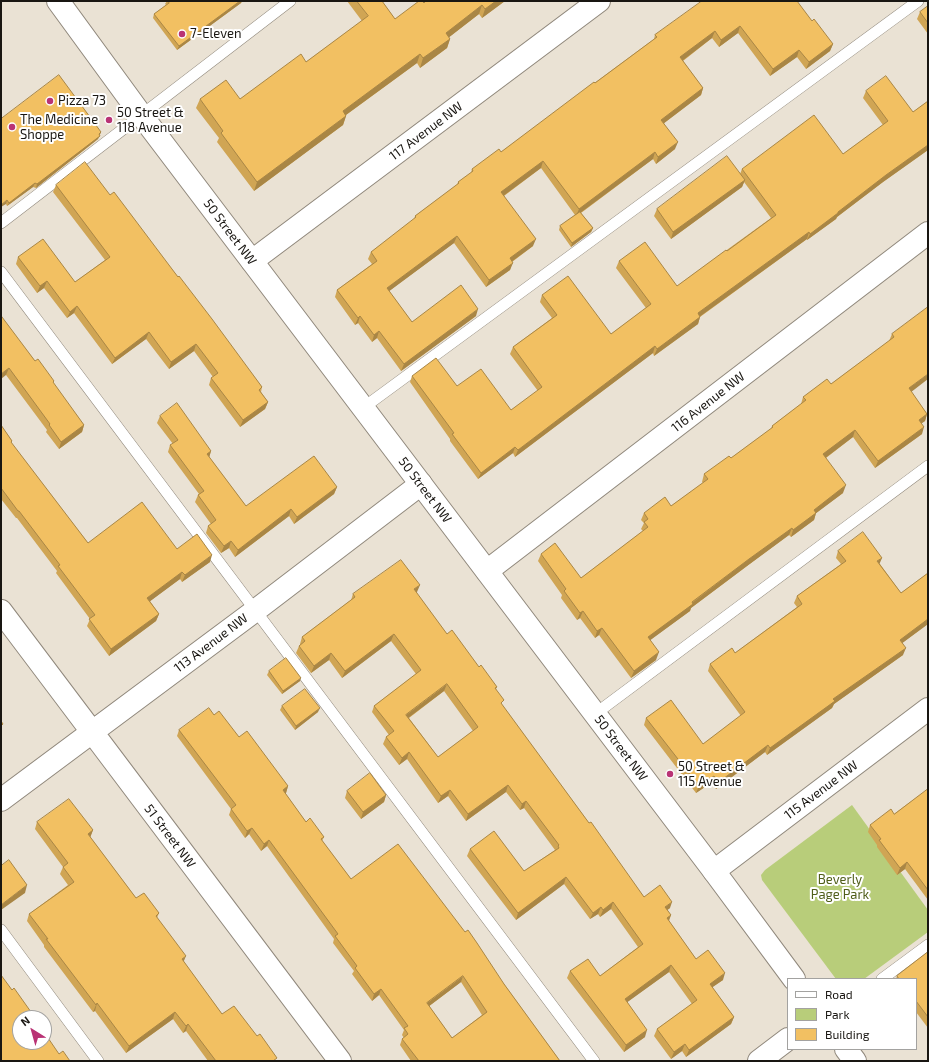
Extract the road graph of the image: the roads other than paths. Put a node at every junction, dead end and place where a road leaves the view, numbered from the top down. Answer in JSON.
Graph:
{"nodes":[{"id":1,"x":58,"y":1,"type":"edge"},
{"id":2,"x":290,"y":1,"type":"edge"},
{"id":3,"x":599,"y":1,"type":"edge"},
{"id":4,"x":918,"y":1,"type":"edge"},
{"id":5,"x":142,"y":116,"type":"junction"},
{"id":6,"x":1,"y":223,"type":"edge"},
{"id":7,"x":928,"y":233,"type":"edge"},
{"id":8,"x":252,"y":261,"type":"junction"},
{"id":9,"x":1,"y":272,"type":"edge"},
{"id":10,"x":363,"y":408,"type":"junction"},
{"id":11,"x":928,"y":466,"type":"edge"},
{"id":12,"x":420,"y":484,"type":"junction"},
{"id":13,"x":487,"y":571,"type":"junction"},
{"id":14,"x":256,"y":610,"type":"junction"},
{"id":15,"x":1,"y":611,"type":"edge"},
{"id":16,"x":928,"y":709,"type":"edge"},
{"id":17,"x":596,"y":714,"type":"junction"},
{"id":18,"x":92,"y":732,"type":"junction"},
{"id":19,"x":1,"y":800,"type":"edge"},
{"id":20,"x":714,"y":871,"type":"junction"},
{"id":21,"x":1,"y":930,"type":"edge"},
{"id":22,"x":928,"y":945,"type":"edge"},
{"id":23,"x":793,"y":978,"type":"edge"},
{"id":24,"x":883,"y":978,"type":"edge"},
{"id":25,"x":787,"y":1040,"type":"edge"},
{"id":26,"x":847,"y":1050,"type":"edge"},
{"id":27,"x":98,"y":1061,"type":"edge"},
{"id":28,"x":340,"y":1061,"type":"edge"},
{"id":29,"x":594,"y":1061,"type":"edge"},
{"id":30,"x":759,"y":1061,"type":"edge"},
{"id":31,"x":856,"y":1061,"type":"edge"}],
"edges":[{"from":1,"to":5,"type":"street","name":"50 Street NW"},
{"from":2,"to":5,"type":"lane"},
{"from":3,"to":8,"type":"street","name":"117 Avenue NW"},
{"from":4,"to":10,"type":"lane"},
{"from":5,"to":6,"type":"lane"},
{"from":5,"to":8,"type":"street","name":"50 Street NW"},
{"from":7,"to":13,"type":"street","name":"116 Avenue NW"},
{"from":8,"to":10,"type":"street","name":"50 Street NW"},
{"from":9,"to":14,"type":"lane"},
{"from":10,"to":12,"type":"street","name":"50 Street NW"},
{"from":11,"to":17,"type":"lane"},
{"from":12,"to":13,"type":"street","name":"50 Street NW"},
{"from":12,"to":14,"type":"street","name":"113 Avenue NW"},
{"from":13,"to":17,"type":"street","name":"50 Street NW"},
{"from":14,"to":18,"type":"street","name":"113 Avenue NW"},
{"from":14,"to":29,"type":"lane"},
{"from":15,"to":18,"type":"street","name":"51 Street NW"},
{"from":16,"to":20,"type":"street","name":"115 Avenue NW"},
{"from":17,"to":20,"type":"street","name":"50 Street NW"},
{"from":18,"to":19,"type":"street","name":"113 Avenue NW"},
{"from":18,"to":28,"type":"street","name":"51 Street NW"},
{"from":20,"to":23,"type":"street","name":"50 Street NW"},
{"from":21,"to":27,"type":"lane"},
{"from":22,"to":24,"type":"lane"},
{"from":25,"to":30,"type":"street"},
{"from":26,"to":31,"type":"street"}]}
